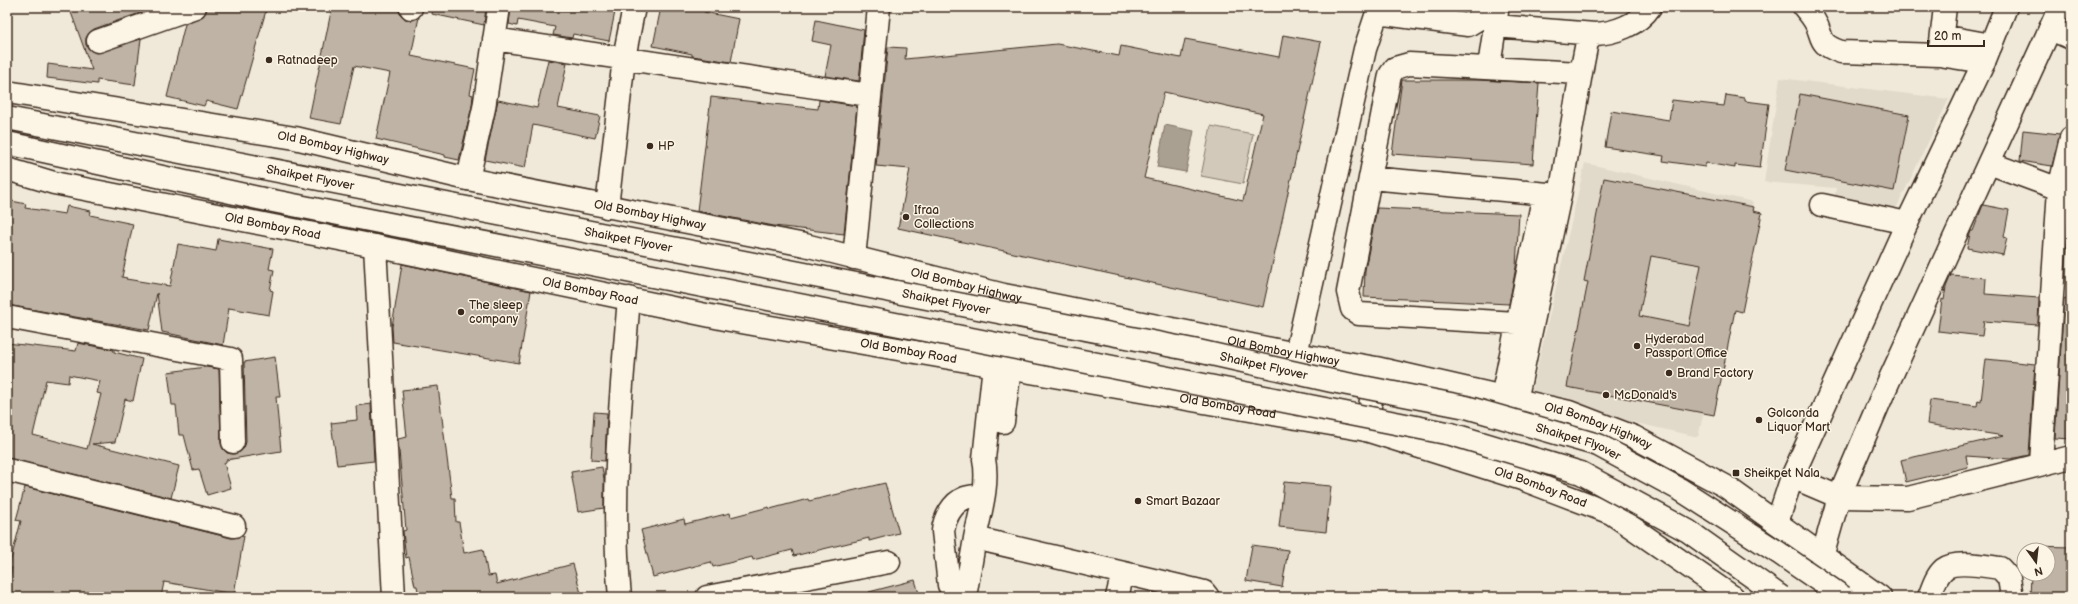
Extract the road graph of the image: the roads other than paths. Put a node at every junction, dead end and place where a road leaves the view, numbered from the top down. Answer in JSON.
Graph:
{"nodes":[{"id":1,"x":195,"y":7,"type":"edge"},
{"id":2,"x":499,"y":7,"type":"edge"},
{"id":3,"x":634,"y":7,"type":"edge"},
{"id":4,"x":879,"y":7,"type":"edge"},
{"id":5,"x":1483,"y":7,"type":"edge"},
{"id":6,"x":1650,"y":7,"type":"edge"},
{"id":7,"x":1945,"y":7,"type":"edge"},
{"id":8,"x":2006,"y":7,"type":"edge"},
{"id":9,"x":2060,"y":7,"type":"edge"},
{"id":10,"x":1377,"y":10,"type":"edge"},
{"id":11,"x":1812,"y":11,"type":"edge"},
{"id":12,"x":1497,"y":17,"type":"edge"},
{"id":13,"x":2050,"y":29,"type":"junction"},
{"id":14,"x":1595,"y":34,"type":"junction"},
{"id":15,"x":2071,"y":38,"type":"edge"},
{"id":16,"x":494,"y":39,"type":"junction"},
{"id":17,"x":98,"y":41,"type":"dead end"},
{"id":18,"x":1940,"y":46,"type":"junction"},
{"id":19,"x":1987,"y":54,"type":"junction"},
{"id":20,"x":624,"y":58,"type":"junction"},
{"id":21,"x":1489,"y":67,"type":"junction"},
{"id":22,"x":1580,"y":73,"type":"junction"},
{"id":23,"x":7,"y":92,"type":"edge"},
{"id":24,"x":869,"y":95,"type":"junction"},
{"id":25,"x":7,"y":118,"type":"edge"},
{"id":26,"x":2071,"y":138,"type":"edge"},
{"id":27,"x":7,"y":143,"type":"edge"},
{"id":28,"x":1989,"y":163,"type":"junction"},
{"id":29,"x":7,"y":169,"type":"edge"},
{"id":30,"x":1370,"y":178,"type":"junction"},
{"id":31,"x":468,"y":179,"type":"junction"},
{"id":32,"x":2059,"y":189,"type":"junction"},
{"id":33,"x":1552,"y":194,"type":"junction"},
{"id":34,"x":1822,"y":205,"type":"dead end"},
{"id":35,"x":607,"y":207,"type":"junction"},
{"id":36,"x":1907,"y":222,"type":"junction"},
{"id":37,"x":375,"y":246,"type":"junction"},
{"id":38,"x":854,"y":258,"type":"junction"},
{"id":39,"x":629,"y":298,"type":"junction"},
{"id":40,"x":7,"y":317,"type":"edge"},
{"id":41,"x":1517,"y":323,"type":"junction"},
{"id":42,"x":1296,"y":354,"type":"junction"},
{"id":43,"x":1002,"y":366,"type":"junction"},
{"id":44,"x":1376,"y":368,"type":"junction"},
{"id":45,"x":1509,"y":399,"type":"junction"},
{"id":46,"x":1366,"y":430,"type":"junction"},
{"id":47,"x":233,"y":442,"type":"dead end"},
{"id":48,"x":2071,"y":457,"type":"edge"},
{"id":49,"x":2041,"y":463,"type":"junction"},
{"id":50,"x":8,"y":473,"type":"edge"},
{"id":51,"x":1792,"y":477,"type":"junction"},
{"id":52,"x":984,"y":495,"type":"junction"},
{"id":53,"x":1839,"y":497,"type":"junction"},
{"id":54,"x":1778,"y":523,"type":"junction"},
{"id":55,"x":234,"y":526,"type":"dead end"},
{"id":56,"x":975,"y":538,"type":"junction"},
{"id":57,"x":1822,"y":557,"type":"junction"},
{"id":58,"x":889,"y":562,"type":"dead end"},
{"id":59,"x":1123,"y":573,"type":"junction"},
{"id":60,"x":957,"y":591,"type":"edge"},
{"id":61,"x":1729,"y":596,"type":"edge"},
{"id":62,"x":394,"y":597,"type":"edge"},
{"id":63,"x":620,"y":597,"type":"edge"},
{"id":64,"x":707,"y":597,"type":"edge"},
{"id":65,"x":1117,"y":597,"type":"edge"},
{"id":66,"x":1208,"y":597,"type":"edge"},
{"id":67,"x":1781,"y":597,"type":"edge"},
{"id":68,"x":1843,"y":597,"type":"edge"},
{"id":69,"x":1880,"y":597,"type":"edge"},
{"id":70,"x":1929,"y":597,"type":"edge"},
{"id":71,"x":2012,"y":597,"type":"edge"}],
"edges":[{"from":1,"to":17,"type":"main road"},
{"from":2,"to":16,"type":"main road"},
{"from":3,"to":20,"type":"main road"},
{"from":4,"to":24,"type":"main road"},
{"from":5,"to":10,"type":"main road"},
{"from":6,"to":14,"type":"main road"},
{"from":7,"to":18,"type":"main road"},
{"from":8,"to":19,"type":"main road"},
{"from":9,"to":13,"type":"main road"},
{"from":10,"to":42,"type":"main road"},
{"from":11,"to":18,"type":"main road"},
{"from":12,"to":14,"type":"main road"},
{"from":12,"to":21,"type":"main road"},
{"from":13,"to":15,"type":"main road"},
{"from":13,"to":28,"type":"main road"},
{"from":14,"to":22,"type":"main road"},
{"from":16,"to":20,"type":"main road"},
{"from":16,"to":31,"type":"main road"},
{"from":18,"to":19,"type":"main road"},
{"from":19,"to":36,"type":"main road"},
{"from":20,"to":24,"type":"main road"},
{"from":20,"to":35,"type":"main road"},
{"from":21,"to":22,"type":"main road"},
{"from":21,"to":30,"type":"main road"},
{"from":22,"to":33,"type":"main road"},
{"from":23,"to":31,"type":"main road","name":"Old Bombay Highway"},
{"from":24,"to":38,"type":"main road"},
{"from":25,"to":68,"type":"main road","name":"Shaikpet Flyover","bridge":true},
{"from":26,"to":32,"type":"main road"},
{"from":27,"to":67,"type":"main road","bridge":true},
{"from":28,"to":32,"type":"main road"},
{"from":28,"to":53,"type":"main road"},
{"from":29,"to":37,"type":"main road","name":"Old Bombay Road"},
{"from":30,"to":33,"type":"main road"},
{"from":30,"to":41,"type":"main road"},
{"from":31,"to":35,"type":"main road","name":"Old Bombay Highway"},
{"from":32,"to":49,"type":"main road"},
{"from":33,"to":41,"type":"main road"},
{"from":33,"to":45,"type":"main road"},
{"from":34,"to":36,"type":"main road"},
{"from":35,"to":38,"type":"main road","name":"Old Bombay Highway"},
{"from":36,"to":51,"type":"main road"},
{"from":37,"to":39,"type":"main road","name":"Old Bombay Road"},
{"from":37,"to":62,"type":"main road"},
{"from":38,"to":42,"type":"main road","name":"Old Bombay Highway"},
{"from":39,"to":43,"type":"main road","name":"Old Bombay Road"},
{"from":39,"to":63,"type":"main road"},
{"from":40,"to":47,"type":"main road"},
{"from":41,"to":45,"type":"main road"},
{"from":42,"to":44,"type":"main road","name":"Old Bombay Highway"},
{"from":43,"to":46,"type":"main road","name":"Old Bombay Road"},
{"from":43,"to":52,"type":"main road"},
{"from":44,"to":45,"type":"main road","name":"Old Bombay Highway"},
{"from":44,"to":46,"type":"main road"},
{"from":45,"to":54,"type":"main road","name":"Old Bombay Highway"},
{"from":46,"to":61,"type":"main road","name":"Old Bombay Road"},
{"from":48,"to":49,"type":"main road"},
{"from":49,"to":53,"type":"main road"},
{"from":50,"to":55,"type":"main road"},
{"from":51,"to":53,"type":"main road"},
{"from":51,"to":54,"type":"main road"},
{"from":52,"to":56,"type":"main road"},
{"from":52,"to":60,"type":"main road"},
{"from":53,"to":57,"type":"main road"},
{"from":54,"to":57,"type":"main road","name":"Old Bombay Highway"},
{"from":56,"to":59,"type":"main road"},
{"from":56,"to":60,"type":"main road"},
{"from":57,"to":69,"type":"main road","name":"Old Bombay Highway"},
{"from":58,"to":64,"type":"main road"},
{"from":59,"to":65,"type":"main road"},
{"from":59,"to":66,"type":"main road"},
{"from":70,"to":71,"type":"main road"}]}
